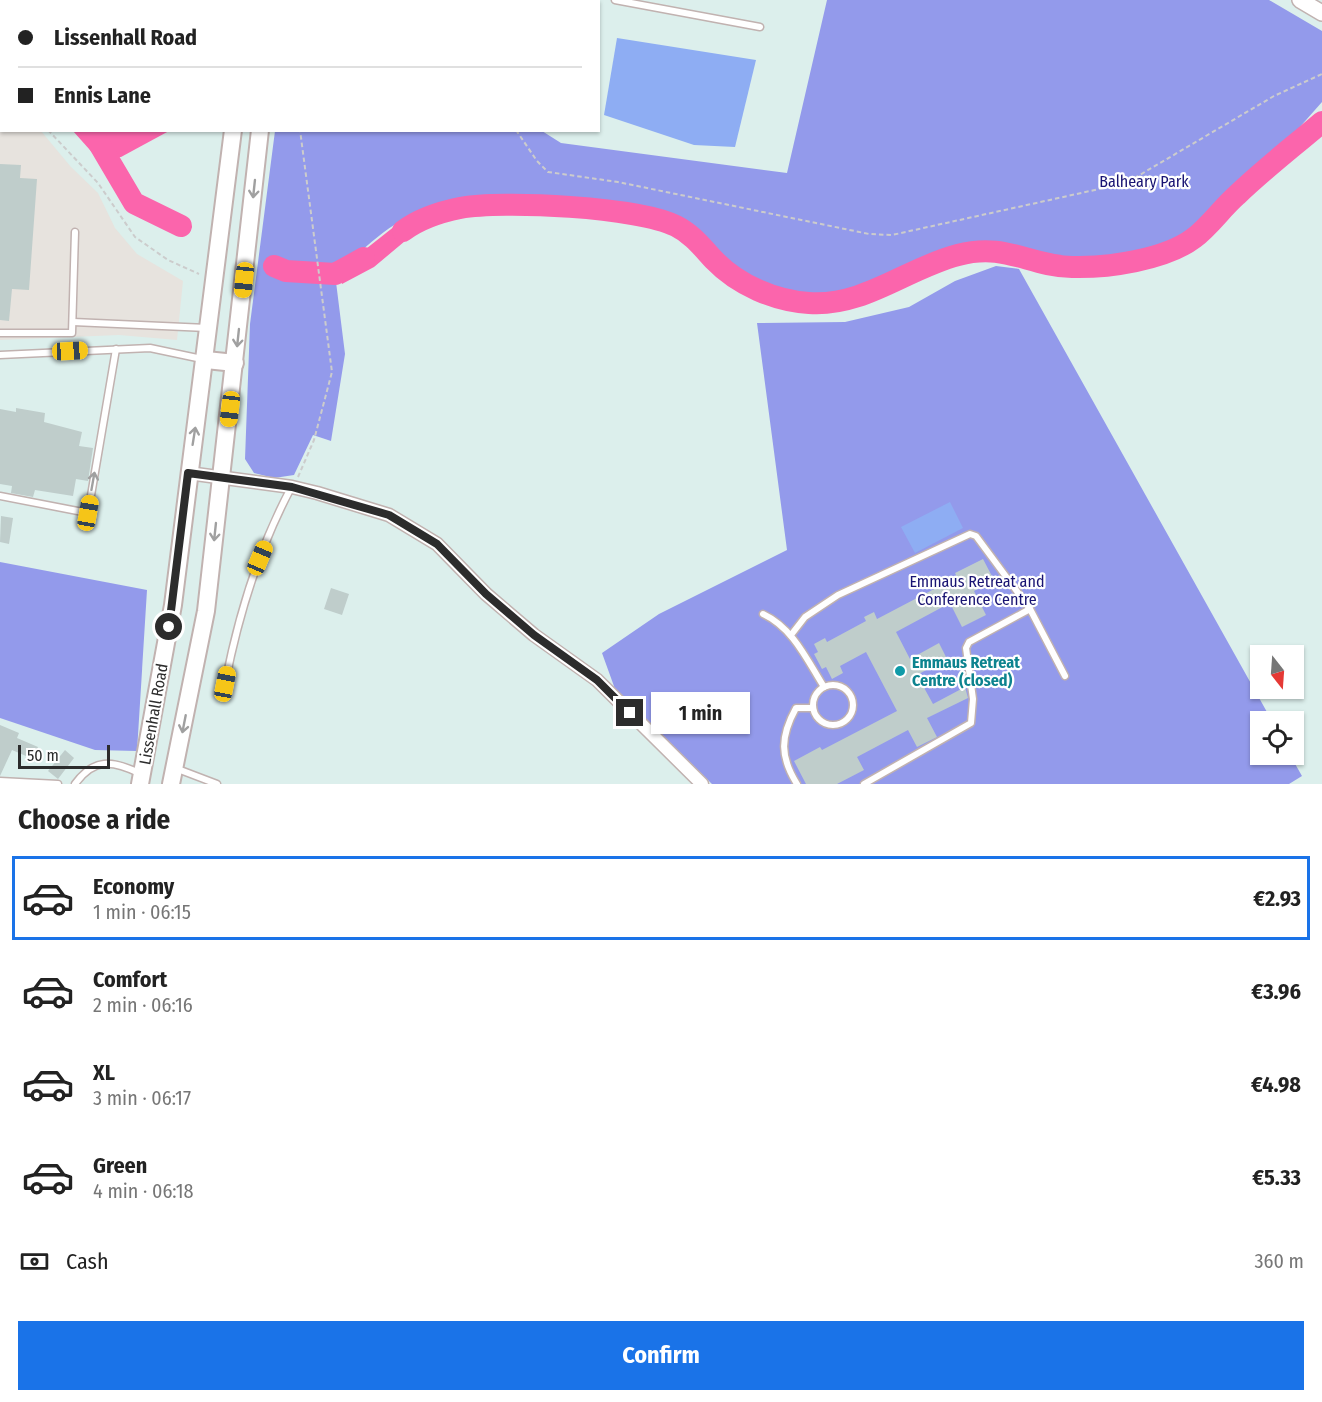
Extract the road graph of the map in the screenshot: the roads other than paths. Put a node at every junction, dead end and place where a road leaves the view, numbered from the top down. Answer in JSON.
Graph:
{"nodes":[{"id":1,"x":615,"y":0,"type":"edge"},
{"id":2,"x":1300,"y":0,"type":"edge"},
{"id":3,"x":1322,"y":13,"type":"edge"},
{"id":4,"x":760,"y":27,"type":"dead end"},
{"id":5,"x":233,"y":132,"type":"edge"},
{"id":6,"x":260,"y":132,"type":"edge"},
{"id":7,"x":75,"y":232,"type":"dead end"},
{"id":8,"x":73,"y":322,"type":"junction"},
{"id":9,"x":210,"y":329,"type":"junction"},
{"id":10,"x":0,"y":333,"type":"edge"},
{"id":11,"x":116,"y":349,"type":"junction"},
{"id":12,"x":0,"y":355,"type":"edge"},
{"id":13,"x":206,"y":360,"type":"junction"},
{"id":14,"x":236,"y":363,"type":"junction"},
{"id":15,"x":188,"y":473,"type":"junction"},
{"id":16,"x":221,"y":478,"type":"junction"},
{"id":17,"x":292,"y":487,"type":"junction"},
{"id":18,"x":0,"y":496,"type":"edge"},
{"id":19,"x":1030,"y":609,"type":"junction"},
{"id":20,"x":763,"y":614,"type":"dead end"},
{"id":21,"x":791,"y":635,"type":"junction"},
{"id":22,"x":1065,"y":676,"type":"dead end"},
{"id":23,"x":225,"y":684,"type":"dead end"},
{"id":24,"x":824,"y":687,"type":"junction"},
{"id":25,"x":813,"y":708,"type":"junction"},
{"id":26,"x":173,"y":776,"type":"edge"},
{"id":27,"x":141,"y":779,"type":"edge"},
{"id":28,"x":0,"y":781,"type":"edge"},
{"id":29,"x":36,"y":783,"type":"edge"},
{"id":30,"x":58,"y":784,"type":"edge"},
{"id":31,"x":75,"y":784,"type":"edge"},
{"id":32,"x":217,"y":784,"type":"edge"},
{"id":33,"x":702,"y":784,"type":"edge"},
{"id":34,"x":797,"y":784,"type":"edge"},
{"id":35,"x":864,"y":784,"type":"edge"}],
"edges":[{"from":1,"to":4,"type":"lane"},
{"from":2,"to":3,"type":"street"},
{"from":5,"to":9,"type":"main road","name":"Lissenhall Road"},
{"from":6,"to":14,"type":"main road","name":"Lissenhall Road","one_way":true},
{"from":7,"to":8,"type":"lane"},
{"from":8,"to":9,"type":"lane"},
{"from":8,"to":10,"type":"lane"},
{"from":9,"to":13,"type":"main road","name":"Lissenhall Road"},
{"from":11,"to":12,"type":"lane"},
{"from":11,"to":13,"type":"lane"},
{"from":18,"to":11,"type":"lane","one_way":true},
{"from":13,"to":14,"type":"main road"},
{"from":15,"to":13,"type":"main road","name":"Lissenhall Road","one_way":true},
{"from":14,"to":16,"type":"main road","name":"Lissenhall Road"},
{"from":15,"to":16,"type":"street"},
{"from":15,"to":27,"type":"main road","name":"Lissenhall Road"},
{"from":16,"to":17,"type":"street"},
{"from":16,"to":26,"type":"main road","name":"Lissenhall Road","one_way":true},
{"from":17,"to":23,"type":"lane"},
{"from":17,"to":33,"type":"street"},
{"from":19,"to":21,"type":"lane"},
{"from":19,"to":22,"type":"lane"},
{"from":19,"to":35,"type":"lane"},
{"from":20,"to":21,"type":"lane"},
{"from":21,"to":24,"type":"lane"},
{"from":24,"to":25,"type":"lane"},
{"from":24,"to":25,"type":"lane"},
{"from":25,"to":34,"type":"lane"},
{"from":26,"to":32,"type":"lane"},
{"from":27,"to":31,"type":"lane"},
{"from":28,"to":29,"type":"lane"},
{"from":29,"to":30,"type":"lane"}]}
